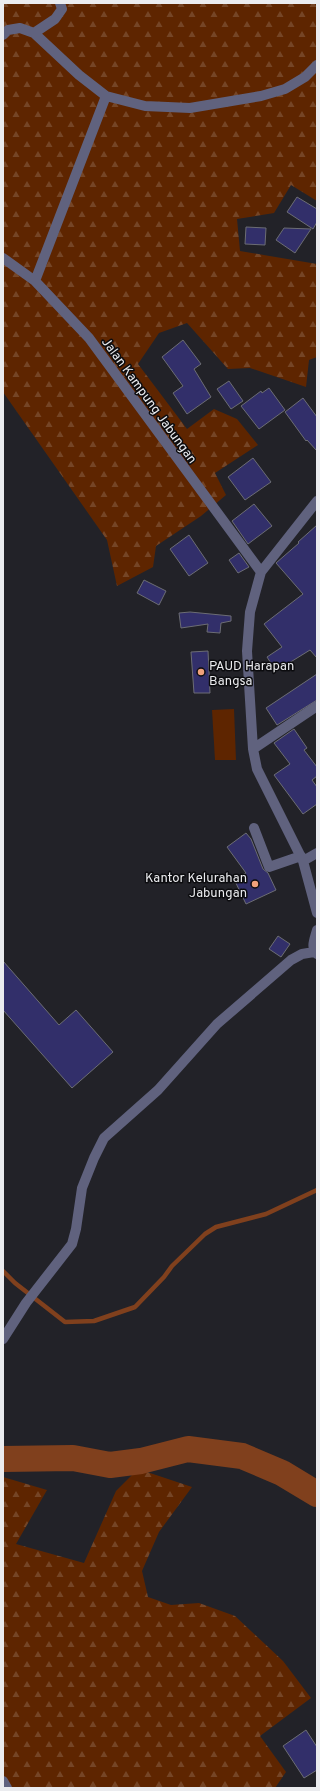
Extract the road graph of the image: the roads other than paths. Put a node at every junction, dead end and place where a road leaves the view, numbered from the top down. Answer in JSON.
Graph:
{"nodes":[{"id":1,"x":60,"y":3,"type":"edge"},
{"id":2,"x":5,"y":30,"type":"edge"},
{"id":3,"x":34,"y":33,"type":"junction"},
{"id":4,"x":317,"y":65,"type":"edge"},
{"id":5,"x":106,"y":96,"type":"junction"},
{"id":6,"x":3,"y":258,"type":"edge"},
{"id":7,"x":35,"y":281,"type":"junction"},
{"id":8,"x":317,"y":501,"type":"edge"},
{"id":9,"x":261,"y":572,"type":"junction"},
{"id":10,"x":317,"y":706,"type":"edge"},
{"id":11,"x":253,"y":749,"type":"junction"},
{"id":12,"x":254,"y":828,"type":"dead end"},
{"id":13,"x":317,"y":853,"type":"edge"},
{"id":14,"x":302,"y":859,"type":"junction"},
{"id":15,"x":317,"y":913,"type":"edge"},
{"id":16,"x":317,"y":930,"type":"edge"},
{"id":17,"x":316,"y":953,"type":"edge"},
{"id":18,"x":3,"y":1339,"type":"edge"},
{"id":19,"x":3,"y":1781,"type":"edge"},
{"id":20,"x":7,"y":1788,"type":"edge"}],
"edges":[{"from":1,"to":3,"type":"street"},
{"from":2,"to":3,"type":"street"},
{"from":3,"to":5,"type":"street"},
{"from":4,"to":5,"type":"street"},
{"from":5,"to":7,"type":"street"},
{"from":6,"to":7,"type":"street","name":"Jalan Kampung Jabungan"},
{"from":7,"to":9,"type":"street","name":"Jalan Kampung Jabungan"},
{"from":8,"to":9,"type":"street"},
{"from":9,"to":11,"type":"street"},
{"from":10,"to":11,"type":"street"},
{"from":11,"to":14,"type":"street"},
{"from":12,"to":14,"type":"street"},
{"from":13,"to":14,"type":"street"},
{"from":14,"to":15,"type":"street"},
{"from":16,"to":17,"type":"street"},
{"from":17,"to":18,"type":"street"},
{"from":19,"to":20,"type":"street"}]}
